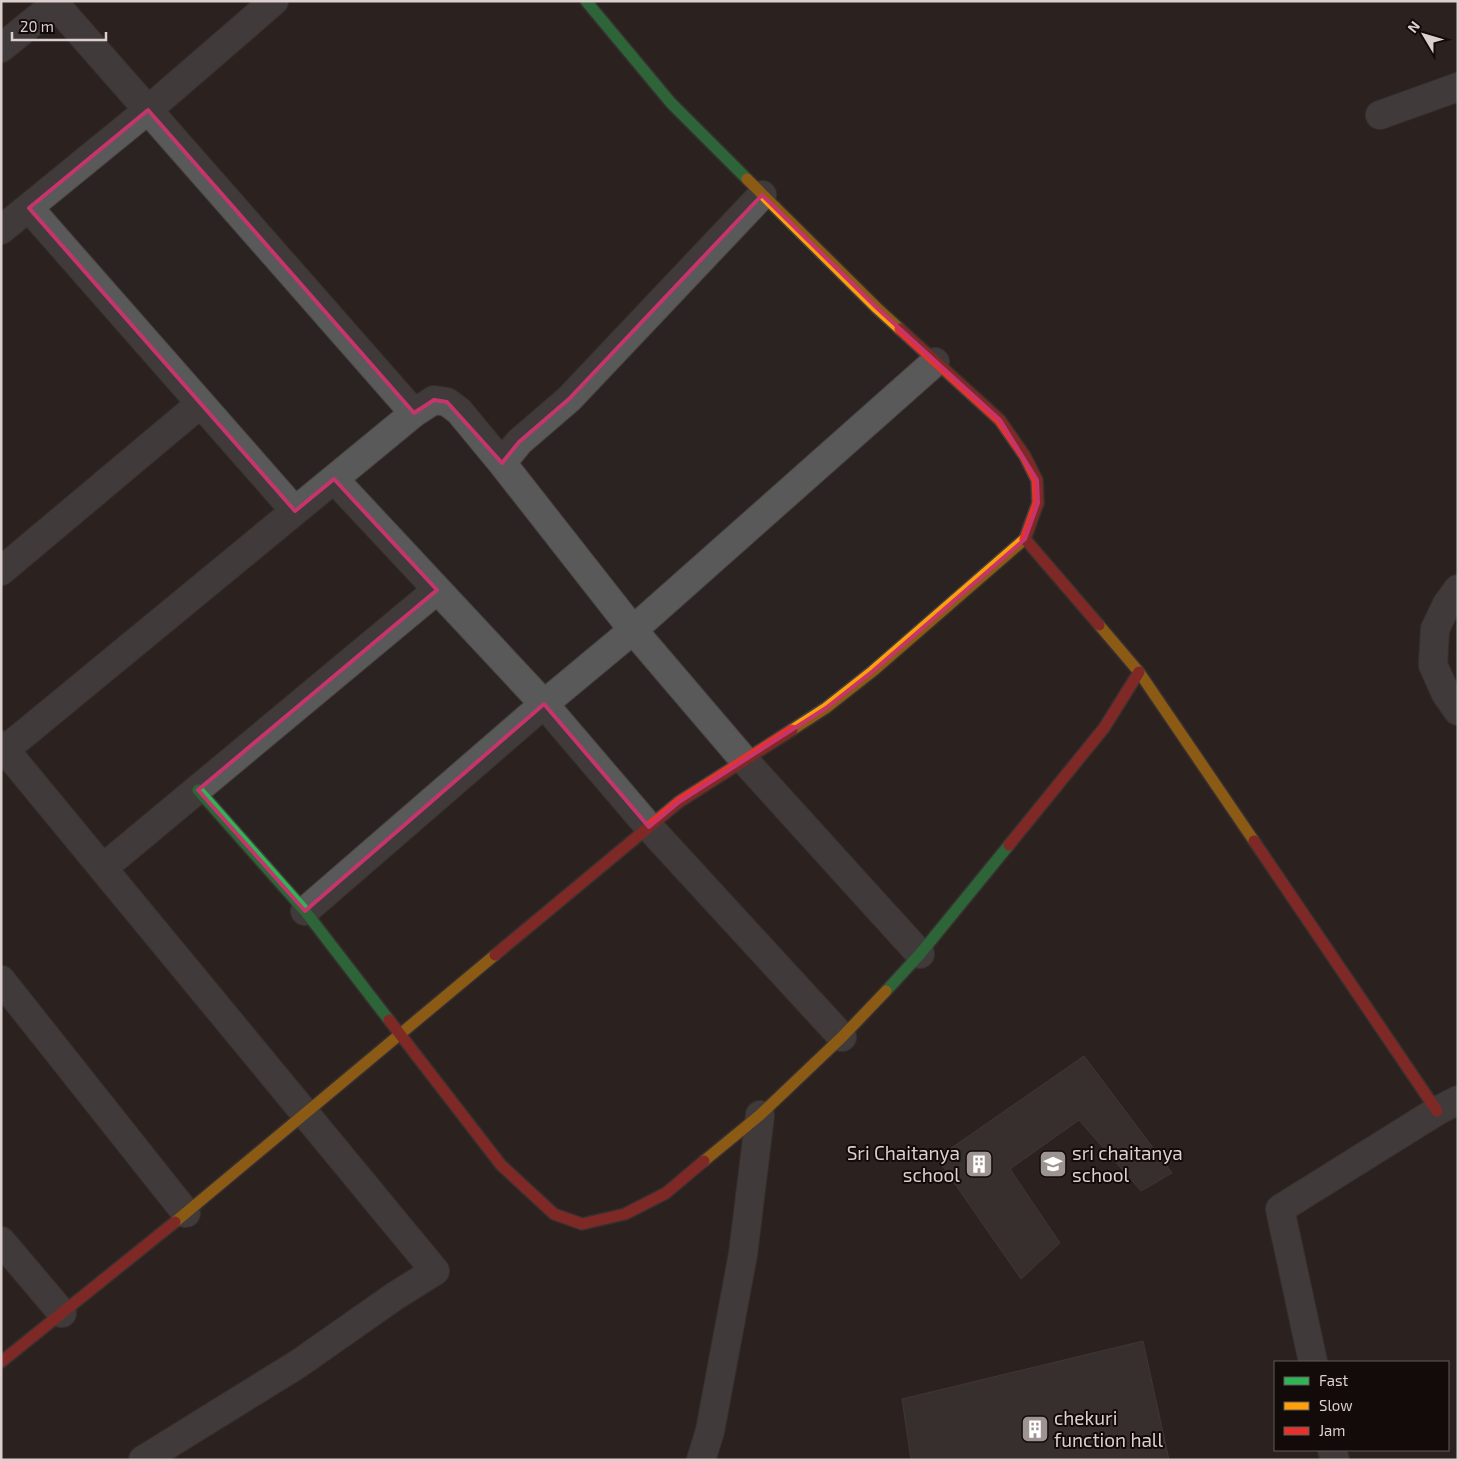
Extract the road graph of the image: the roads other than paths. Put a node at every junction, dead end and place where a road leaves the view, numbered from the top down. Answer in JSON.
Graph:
{"nodes":[{"id":1,"x":274,"y":1,"type":"edge"},
{"id":2,"x":586,"y":1,"type":"edge"},
{"id":3,"x":54,"y":3,"type":"edge"},
{"id":4,"x":1,"y":48,"type":"edge"},
{"id":5,"x":1458,"y":87,"type":"edge"},
{"id":6,"x":148,"y":110,"type":"junction"},
{"id":7,"x":1380,"y":115,"type":"dead end"},
{"id":8,"x":762,"y":195,"type":"junction"},
{"id":9,"x":29,"y":208,"type":"junction"},
{"id":10,"x":1,"y":230,"type":"edge"},
{"id":11,"x":936,"y":362,"type":"junction"},
{"id":12,"x":200,"y":404,"type":"junction"},
{"id":13,"x":414,"y":413,"type":"junction"},
{"id":14,"x":502,"y":463,"type":"junction"},
{"id":15,"x":334,"y":479,"type":"junction"},
{"id":16,"x":295,"y":511,"type":"junction"},
{"id":17,"x":1025,"y":539,"type":"junction"},
{"id":18,"x":1,"y":571,"type":"edge"},
{"id":19,"x":1458,"y":589,"type":"edge"},
{"id":20,"x":437,"y":590,"type":"junction"},
{"id":21,"x":633,"y":630,"type":"junction"},
{"id":22,"x":1139,"y":672,"type":"junction"},
{"id":23,"x":544,"y":704,"type":"junction"},
{"id":24,"x":1458,"y":711,"type":"edge"},
{"id":25,"x":2,"y":750,"type":"edge"},
{"id":26,"x":744,"y":760,"type":"junction"},
{"id":27,"x":198,"y":790,"type":"junction"},
{"id":28,"x":649,"y":828,"type":"junction"},
{"id":29,"x":102,"y":868,"type":"junction"},
{"id":30,"x":305,"y":911,"type":"junction"},
{"id":31,"x":920,"y":954,"type":"junction"},
{"id":32,"x":1,"y":980,"type":"edge"},
{"id":33,"x":400,"y":1035,"type":"junction"},
{"id":34,"x":842,"y":1037,"type":"junction"},
{"id":35,"x":1447,"y":1106,"type":"edge"},
{"id":36,"x":305,"y":1114,"type":"junction"},
{"id":37,"x":760,"y":1115,"type":"junction"},
{"id":38,"x":186,"y":1213,"type":"junction"},
{"id":39,"x":1,"y":1240,"type":"edge"},
{"id":40,"x":62,"y":1313,"type":"junction"},
{"id":41,"x":1314,"y":1361,"type":"edge"},
{"id":42,"x":1,"y":1362,"type":"edge"},
{"id":43,"x":143,"y":1460,"type":"edge"},
{"id":44,"x":701,"y":1460,"type":"edge"}],
"edges":[{"from":1,"to":6,"type":"street"},
{"from":2,"to":8,"type":"street"},
{"from":3,"to":4,"type":"street"},
{"from":3,"to":6,"type":"street"},
{"from":5,"to":7,"type":"street"},
{"from":6,"to":9,"type":"street"},
{"from":6,"to":13,"type":"street"},
{"from":8,"to":11,"type":"street"},
{"from":8,"to":14,"type":"street"},
{"from":9,"to":10,"type":"street"},
{"from":9,"to":12,"type":"street"},
{"from":11,"to":17,"type":"street"},
{"from":11,"to":21,"type":"street"},
{"from":12,"to":16,"type":"street"},
{"from":12,"to":18,"type":"street"},
{"from":13,"to":14,"type":"street"},
{"from":13,"to":15,"type":"street"},
{"from":14,"to":21,"type":"street"},
{"from":15,"to":16,"type":"street"},
{"from":15,"to":20,"type":"street"},
{"from":16,"to":25,"type":"street"},
{"from":17,"to":22,"type":"street"},
{"from":17,"to":26,"type":"street"},
{"from":19,"to":24,"type":"street"},
{"from":20,"to":23,"type":"street"},
{"from":20,"to":27,"type":"street"},
{"from":21,"to":23,"type":"street"},
{"from":21,"to":26,"type":"street"},
{"from":22,"to":31,"type":"street"},
{"from":22,"to":35,"type":"street"},
{"from":23,"to":28,"type":"street"},
{"from":23,"to":30,"type":"street"},
{"from":25,"to":29,"type":"street"},
{"from":26,"to":28,"type":"street"},
{"from":26,"to":31,"type":"street"},
{"from":27,"to":29,"type":"street"},
{"from":27,"to":30,"type":"street"},
{"from":28,"to":33,"type":"street"},
{"from":28,"to":34,"type":"street"},
{"from":29,"to":36,"type":"street"},
{"from":30,"to":33,"type":"street"},
{"from":31,"to":34,"type":"street"},
{"from":32,"to":38,"type":"street"},
{"from":33,"to":36,"type":"street"},
{"from":33,"to":37,"type":"street"},
{"from":34,"to":37,"type":"street"},
{"from":35,"to":41,"type":"street"},
{"from":36,"to":38,"type":"street"},
{"from":36,"to":43,"type":"street"},
{"from":37,"to":44,"type":"street"},
{"from":38,"to":40,"type":"street"},
{"from":39,"to":40,"type":"street"},
{"from":40,"to":42,"type":"street"}]}
